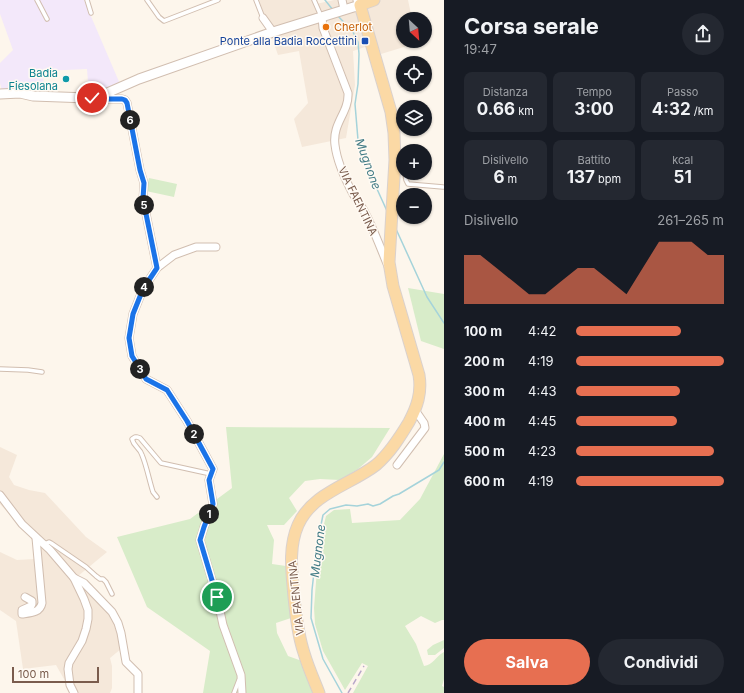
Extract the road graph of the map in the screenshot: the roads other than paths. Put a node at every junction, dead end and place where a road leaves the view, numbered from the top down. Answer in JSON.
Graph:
{"nodes":[{"id":1,"x":37,"y":0,"type":"edge"},
{"id":2,"x":87,"y":0,"type":"edge"},
{"id":3,"x":147,"y":0,"type":"edge"},
{"id":4,"x":218,"y":0,"type":"edge"},
{"id":5,"x":256,"y":0,"type":"edge"},
{"id":6,"x":314,"y":0,"type":"edge"},
{"id":7,"x":342,"y":0,"type":"edge"},
{"id":8,"x":374,"y":0,"type":"edge"},
{"id":9,"x":359,"y":2,"type":"edge"},
{"id":10,"x":343,"y":10,"type":"junction"},
{"id":11,"x":91,"y":13,"type":"dead end"},
{"id":12,"x":322,"y":17,"type":"junction"},
{"id":13,"x":263,"y":18,"type":"joint"},
{"id":14,"x":47,"y":19,"type":"dead end"},
{"id":15,"x":273,"y":32,"type":"junction"},
{"id":16,"x":0,"y":94,"type":"edge"},
{"id":17,"x":98,"y":97,"type":"junction"},
{"id":18,"x":396,"y":162,"type":"edge"},
{"id":19,"x":400,"y":180,"type":"edge"},
{"id":20,"x":406,"y":180,"type":"edge"},
{"id":21,"x":443,"y":187,"type":"dead end"},
{"id":22,"x":216,"y":247,"type":"dead end"},
{"id":23,"x":157,"y":268,"type":"junction"},
{"id":24,"x":390,"y":271,"type":"junction"},
{"id":25,"x":0,"y":369,"type":"edge"},
{"id":26,"x":42,"y":372,"type":"dead end"},
{"id":27,"x":415,"y":410,"type":"junction"},
{"id":28,"x":397,"y":465,"type":"dead end"},
{"id":29,"x":211,"y":474,"type":"junction"},
{"id":30,"x":0,"y":495,"type":"edge"},
{"id":31,"x":157,"y":497,"type":"dead end"},
{"id":32,"x":36,"y":538,"type":"junction"},
{"id":33,"x":44,"y":544,"type":"junction"},
{"id":34,"x":74,"y":578,"type":"junction"},
{"id":35,"x":112,"y":594,"type":"dead end"},
{"id":36,"x":25,"y":597,"type":"dead end"},
{"id":37,"x":241,"y":675,"type":"junction"},
{"id":38,"x":320,"y":692,"type":"edge"},
{"id":39,"x":74,"y":693,"type":"edge"},
{"id":40,"x":138,"y":693,"type":"edge"},
{"id":41,"x":234,"y":693,"type":"edge"},
{"id":42,"x":242,"y":693,"type":"edge"}],
"edges":[{"from":1,"to":14,"type":"lane"},
{"from":2,"to":11,"type":"lane"},
{"from":3,"to":4,"type":"lane"},
{"from":5,"to":13,"type":"lane"},
{"from":6,"to":12,"type":"lane"},
{"from":7,"to":10,"type":"street"},
{"from":8,"to":9,"type":"main road"},
{"from":9,"to":10,"type":"street"},
{"from":9,"to":18,"type":"main road","name":"VIA FAENTINA"},
{"from":10,"to":12,"type":"street"},
{"from":12,"to":15,"type":"street"},
{"from":12,"to":24,"type":"street","name":"VIA FAENTINA"},
{"from":13,"to":15,"type":"street"},
{"from":15,"to":17,"type":"street"},
{"from":16,"to":17,"type":"street"},
{"from":17,"to":23,"type":"street"},
{"from":19,"to":24,"type":"main road","name":"VIA FAENTINA"},
{"from":20,"to":21,"type":"lane"},
{"from":22,"to":23,"type":"street"},
{"from":23,"to":29,"type":"street"},
{"from":24,"to":27,"type":"main road","name":"VIA FAENTINA"},
{"from":25,"to":26,"type":"lane"},
{"from":27,"to":28,"type":"street"},
{"from":27,"to":38,"type":"main road","name":"VIA FAENTINA"},
{"from":29,"to":31,"type":"lane"},
{"from":29,"to":37,"type":"street"},
{"from":30,"to":32,"type":"street"},
{"from":32,"to":33,"type":"street"},
{"from":32,"to":36,"type":"street"},
{"from":33,"to":34,"type":"street"},
{"from":33,"to":35,"type":"lane"},
{"from":34,"to":39,"type":"street"},
{"from":34,"to":40,"type":"street"},
{"from":37,"to":41,"type":"lane"},
{"from":37,"to":42,"type":"street"}]}
